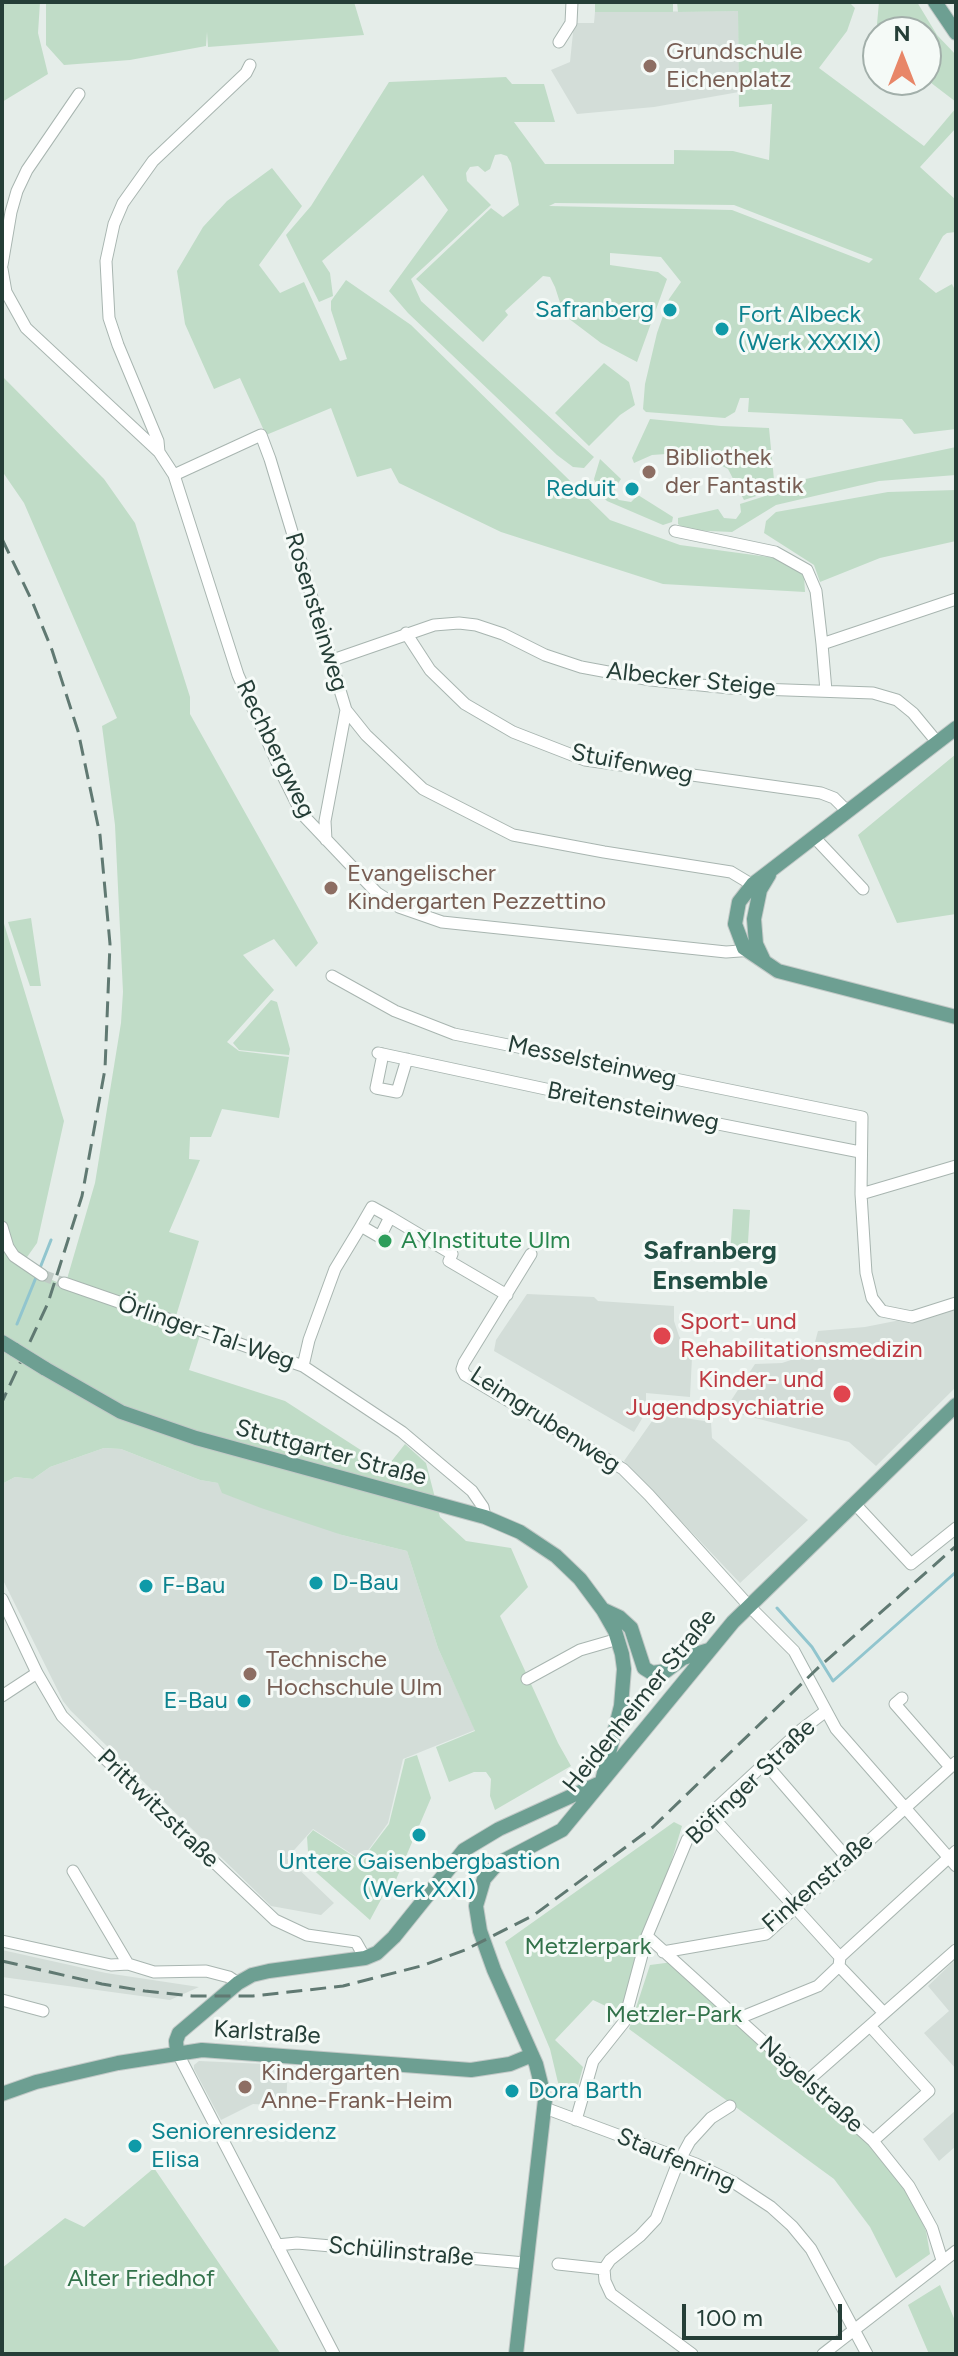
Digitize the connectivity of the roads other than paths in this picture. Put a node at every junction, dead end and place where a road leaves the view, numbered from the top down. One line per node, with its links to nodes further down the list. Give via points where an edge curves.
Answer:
1 (572, 2): 4 (street, via 571,23)
2 (935, 2): 3 (main road)
3 (956, 33)
4 (559, 42)
5 (250, 65): 8 (street, via 153,161 114,224 106,261 109,318)
6 (79, 94): 7 (street, Rechbergweg, via 17,191)
7 (2, 267): 8 (street, Rechbergweg, via 6,292 26,328)
8 (159, 452): 9 (street, Rechbergweg)
9 (174, 475): 14 (street, Rosensteinweg, via 261,435); 21 (street, Rechbergweg, via 258,725 302,814)
10 (675, 531): 13 (street, via 775,552 807,570 816,591)
11 (956, 599): 13 (street)
12 (406, 633): 14 (street, Albecker Steige); 15 (street, Albecker Steige, via 434,625 476,625 581,667 730,688); 19 (street, Stuifenweg, via 430,670 465,704 513,732 585,760 821,793)
13 (822, 644): 15 (street)
14 (330, 661): 16 (street, Rosensteinweg)
15 (826, 691): 18 (street, Albecker Steige, via 897,700)
16 (346, 710): 21 (street); 22 (street, Rosensteinweg, via 423,789 504,832 728,871)
17 (956, 728): 18 (main road)
18 (937, 742): 19 (main road)
19 (847, 811): 20 (main road)
20 (814, 837): 22 (main road); 23 (street)
21 (326, 840): 24 (street, Rechbergweg, via 385,898 435,920 726,952)
22 (756, 887): 24 (main road)
23 (863, 889)
24 (752, 950): 26 (main road, via 790,976)
25 (332, 976): 28 (street, Messelsteinweg, via 395,1011 454,1034 862,1117)
26 (956, 1017)
27 (407, 1059): 27 (street, Breitensteinweg, via 380,1054 376,1088 397,1092); 28 (street, Breitensteinweg)
28 (860, 1152): 30 (street)
29 (956, 1166): 30 (street)
30 (861, 1194): 38 (street, via 866,1273 872,1298 882,1311 912,1317)
31 (390, 1217): 32 (street, via 372,1207); 32 (street, via 380,1237); 37 (street)
32 (361, 1226): 40 (street, via 335,1269)
33 (2, 1227): 35 (street, via 14,1256)
34 (531, 1254): 37 (street, Leimgrubenweg)
35 (38, 1273)
36 (64, 1283): 40 (street, Örlinger-Tal-Weg)
37 (507, 1295): 46 (street, Leimgrubenweg, via 464,1363 465,1375 623,1469)
38 (956, 1303)
39 (8, 1346): 43 (main road, Stuttgarter Straße, bridge, via 100,1403 168,1429)
40 (303, 1366): 43 (street, Örlinger-Tal-Weg, via 402,1432 472,1491)
41 (956, 1405): 42 (main road, Heidenheimer Straße)
42 (855, 1504): 44 (street, via 911,1564); 46 (main road, Heidenheimer Straße)
43 (485, 1517): 47 (main road, Stuttgarter Straße, via 556,1556)
44 (956, 1528)
45 (2, 1599): 48 (street, Prittwitzstraße)
46 (749, 1606): 50 (main road, Heidenheimer Straße); 55 (street, via 797,1655)
47 (603, 1610): 49 (main road, Stuttgarter Straße); 50 (main road, via 631,1628 644,1668 652,1673)
48 (7, 1622): 51 (street, Prittwitzstraße)
49 (618, 1639): 52 (street, via 580,1650); 58 (main road, Stuttgarter Straße, via 623,1688)
50 (709, 1650): 58 (main road, Heidenheimer Straße)
51 (37, 1673): 53 (street); 69 (street, Prittwitzstraße, via 62,1716 254,1903 295,1931 356,1942)
52 (527, 1679)
53 (2, 1696)
54 (902, 1698): 57 (street, Finkenstraße, via 895,1704)
55 (826, 1711): 56 (street, Böfinger Straße); 59 (street, via 844,1740)
56 (765, 1763): 60 (street, Böfinger Straße); 62 (street)
57 (953, 1765): 59 (street, Finkenstraße)
58 (602, 1783): 69 (main road, via 464,1850 385,1948); 79 (main road, Heidenheimer Straße, via 562,1830 491,1870 477,1897 489,1956)
59 (905, 1808): 61 (street); 62 (street, Finkenstraße)
60 (710, 1814): 64 (street); 65 (street, Böfinger Straße, via 687,1840)
61 (953, 1858): 70 (street)
62 (848, 1859): 64 (street, Finkenstraße)
63 (73, 1871): 71 (street)
64 (794, 1909): 68 (street, Finkenstraße, via 766,1934); 70 (street)
65 (647, 1936): 68 (street, Nagelstraße); 84 (street, Böfinger Straße, via 624,2022 593,2061)
66 (2, 1941): 71 (street, via 111,1965)
67 (956, 1950): 75 (street)
68 (663, 1952): 76 (street, Nagelstraße)
69 (365, 1958): 72 (main road, via 269,1971)
70 (839, 1962): 75 (street); 76 (street, via 818,1986)
71 (128, 1964): 72 (street, via 154,1972 206,1971)
72 (238, 1983): 78 (main road, via 179,2033)
73 (2, 2000): 74 (street)
74 (43, 2011)
75 (884, 2013): 77 (street)
76 (737, 2019): 80 (street, Nagelstraße)
77 (870, 2026): 80 (street); 85 (street, via 929,2091)
78 (177, 2052): 79 (main road, Karlstraße, via 263,2053 471,2070); 81 (main road, Karlstraße); 87 (street)
79 (532, 2055): 83 (main road, Heidenheimer Straße)
80 (806, 2082): 85 (street, Nagelstraße)
81 (2, 2094)
82 (730, 2106): 86 (street, via 711,2118)
83 (545, 2108): 84 (street, Staufenring); 90 (main road, Heidenheimer Straße)
84 (576, 2120): 86 (street, Staufenring)
85 (873, 2141): 89 (street, Nagelstraße, via 909,2186)
86 (680, 2158): 92 (street, via 656,2219); 93 (street, Staufenring, via 733,2182 792,2226 815,2256)
87 (277, 2245): 90 (street, Schülinstraße); 94 (street)
88 (956, 2251): 89 (street)
89 (942, 2260): 93 (street)
90 (525, 2263): 95 (main road, Heidenheimer Straße)
91 (558, 2264): 92 (street)
92 (604, 2269): 96 (street, via 611,2294)
93 (854, 2328): 97 (street); 98 (street, Staufenring)
94 (334, 2354)
95 (516, 2354)
96 (692, 2354)
97 (823, 2354)
98 (867, 2354)

